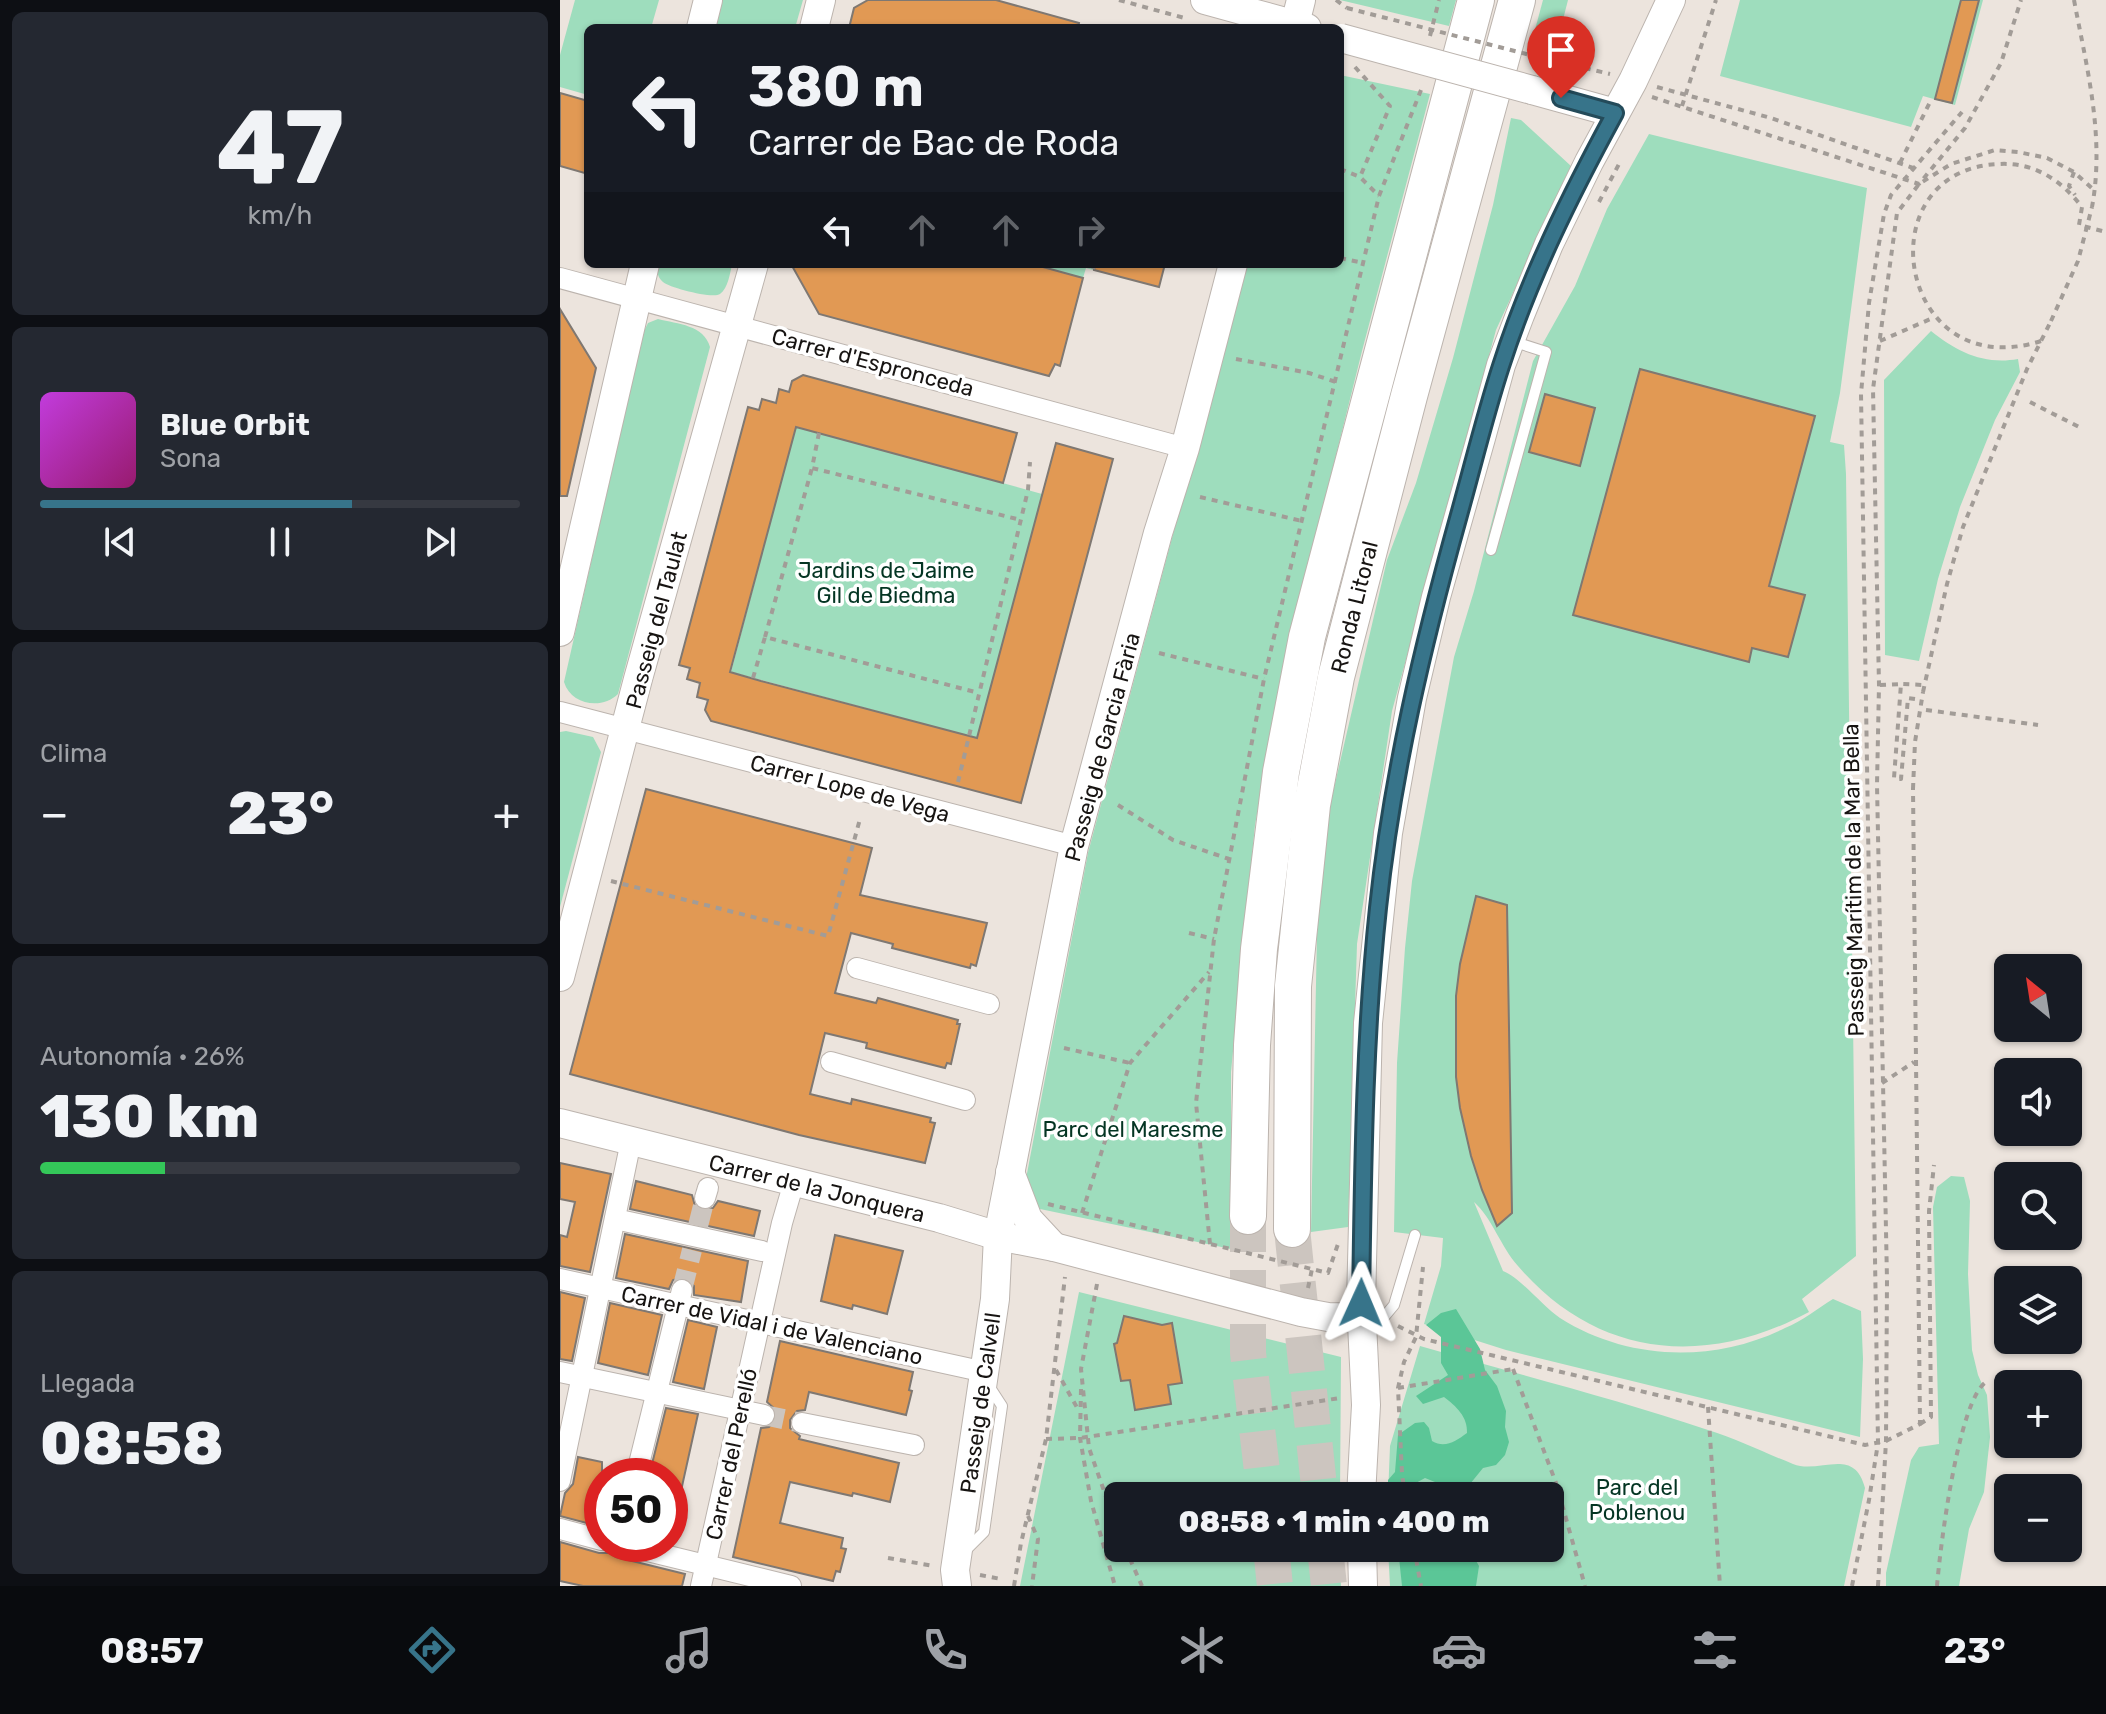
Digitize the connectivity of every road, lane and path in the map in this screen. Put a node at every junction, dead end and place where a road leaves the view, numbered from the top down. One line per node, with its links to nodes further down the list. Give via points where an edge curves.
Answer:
1 (708, 0): 14 (main road)
2 (821, 0): 15 (main road)
3 (1119, 0): 12 (path)
4 (1336, 0): 16 (path, bridge, via 1347,8)
5 (1439, 0): 16 (path)
6 (1476, 0): 104 (highway, Ronda Litoral, via 1307,637 1287,742 1259,949)
7 (1517, 0): 106 (highway, Ronda Litoral, via 1336,677 1312,805 1293,986)
8 (1671, 0): 27 (main road)
9 (1716, 0): 22 (path)
10 (2021, 0): 35 (path, Passeig Marítim de la Mar Bella, via 2001,63 1965,128)
11 (2074, 0): 36 (path, via 2097,124)
12 (1198, 10): 13 (main road)
13 (1299, 20)
14 (702, 24)
15 (815, 24)
16 (1432, 30): 17 (path); 20 (path, bridge)
17 (1430, 36)
18 (1344, 38): 27 (main road, bridge)
19 (1354, 67): 33 (path, via 1390,106)
20 (1618, 76)
21 (1646, 84): 22 (path)
22 (1686, 95): 25 (path); 29 (path)
23 (1650, 96): 25 (path)
24 (1930, 102): 29 (path)
25 (1682, 106): 34 (path)
26 (1962, 112): 30 (path, Passeig Marítim de la Mar Bella)
27 (1615, 113): 50 (main road, via 1549,244)
28 (1619, 163): 38 (path)
29 (1900, 163): 30 (path)
30 (1913, 168): 34 (path, Passeig Marítim de la Mar Bella)
31 (1344, 171): 33 (path)
32 (2074, 172): 35 (path, Passeig Marítim de la Mar Bella, via 2047,158 1995,150 1951,164); 36 (path, Passeig Marítim de la Mar Bella); 39 (path, via 2069,186)
33 (1360, 177): 37 (path)
34 (1903, 179): 35 (path); 144 (path, Passeig Marítim de la Mar Bella, via 1884,214 1861,394)
35 (1919, 184): 51 (path, Passeig Marítim de la Mar Bella, via 1897,213)
36 (2095, 191): 52 (path, bridge, via 2078,261)
37 (1379, 196)
38 (1598, 204)
39 (2082, 207): 40 (path, via 2079,225); 48 (path, via 2049,175 2014,164 1977,166 1945,183 1922,212 1912,248 1916,285)
40 (2106, 232)
41 (1344, 259): 42 (path)
42 (1364, 263)
43 (644, 268): 47 (main road)
44 (753, 268): 49 (main road, Passeig del Taulat)
45 (1232, 268): 58 (main road, Passeig de Garcia Fària)
46 (560, 278): 47 (street, Carrer d'Espronceda)
47 (637, 298): 49 (street, Carrer d'Espronceda); 65 (main road)
48 (1935, 317): 51 (path); 52 (path, via 1952,332 1984,346 2007,348)
49 (738, 324): 58 (street, Carrer d'Espronceda); 78 (main road, Passeig del Taulat)
50 (1510, 340): 64 (lane, via 1546,352); 119 (main road, via 1436,597 1388,833 1368,1023)
51 (1880, 341): 71 (path, Passeig Marítim de la Mar Bella, via 1873,389)
52 (2041, 341): 72 (path, via 1963,527)
53 (1236, 359): 54 (path)
54 (1336, 382)
55 (2030, 402): 56 (path)
56 (2079, 427)
57 (819, 433): 60 (path)
58 (1185, 448): 82 (main road, Passeig de Garcia Fària)
59 (1030, 462): 62 (path)
60 (812, 468): 62 (path); 66 (path)
61 (1200, 497): 63 (path)
62 (1021, 520): 73 (path)
63 (1302, 521)
64 (1491, 550)
65 (560, 632)
66 (765, 637): 68 (path); 73 (path)
67 (1159, 653): 69 (path)
68 (753, 678)
69 (1264, 679)
70 (1901, 684): 71 (path); 72 (path); 74 (path, via 1894,778 1901,779 1908,698)
71 (1879, 685): 95 (path, Passeig Marítim de la Mar Bella)
72 (1923, 688): 92 (path, bridge, via 1913,789)
73 (979, 693): 79 (path)
74 (1915, 699)
75 (1926, 710): 77 (path)
76 (560, 712): 78 (street, Carrer Lope de Vega)
77 (2038, 725)
78 (626, 730): 82 (street, Carrer Lope de Vega); 89 (main road, Passeig del Taulat)
79 (958, 782)
80 (1118, 805): 83 (path, via 1173,840)
81 (860, 819): 84 (path, via 828,936)
82 (1074, 846): 100 (main road, Passeig de Garcia Fària)
83 (1229, 859)
84 (605, 879)
85 (1189, 933): 86 (path)
86 (1214, 939)
87 (857, 968): 90 (street)
88 (1210, 971): 94 (path)
89 (560, 977)
90 (989, 1004)
91 (1064, 1048): 94 (path)
92 (1914, 1061): 95 (path); 139 (path)
93 (831, 1062): 96 (street)
94 (1130, 1063): 103 (path)
95 (1882, 1083): 143 (path, Passeig Marítim de la Mar Bella)
96 (965, 1100)
97 (560, 1123): 98 (main road, Carrer de la Jonquera)
98 (631, 1141): 101 (main road, Carrer de la Jonquera); 105 (street)
99 (1934, 1165): 139 (path, via 1929,1211 1931,1417)
100 (1010, 1171): 108 (main road, Passeig de Garcia Fària); 111 (main road, via 1028,1219)
101 (794, 1182): 108 (main road, Carrer de la Jonquera); 120 (street, Carrer del Perelló)
102 (1042, 1203): 103 (path)
103 (1082, 1213): 113 (path)
104 (1248, 1216)
105 (615, 1219): 110 (street); 116 (street)
106 (1292, 1229)
107 (1415, 1235): 119 (lane, via 1394,1305 1384,1317)
108 (998, 1236): 111 (main road, Carrer de la Jonquera); 127 (main road, Passeig de Calvell)
109 (1348, 1243): 113 (path, via 1337,1245 1328,1273)
110 (762, 1251)
111 (1064, 1259): 119 (main road, Carrer de la Jonquera, via 1301,1312); 123 (path)
112 (1416, 1262): 121 (path, via 1423,1267)
113 (1312, 1269): 117 (path)
114 (560, 1279): 116 (street, Carrer de Vidal i de Valenciano)
115 (1098, 1282): 124 (path)
116 (602, 1287): 118 (street, Carrer de Vidal i de Valenciano); 128 (street)
117 (1308, 1288)
118 (680, 1297): 120 (street, Carrer de Vidal i de Valenciano); 132 (street)
119 (1362, 1318): 148 (main road, via 1366,1405)
120 (760, 1323): 127 (street, Carrer de Vidal i de Valenciano); 135 (street, Carrer del Perelló)
121 (1416, 1337): 122 (path); 130 (path)
122 (1516, 1362): 125 (path); 134 (path)
123 (1054, 1368): 136 (path); 142 (path)
124 (1081, 1369): 136 (path); 140 (path)
125 (1513, 1369): 130 (path); 170 (path, via 1556,1483)
126 (560, 1372): 128 (street)
127 (984, 1375): 160 (main road, Passeig de Calvell)
128 (582, 1377): 132 (street); 147 (street)
129 (1986, 1382): 174 (path, via 1968,1410 1959,1446)
130 (1398, 1388): 131 (path); 149 (path)
131 (1384, 1390)
132 (657, 1392): 135 (street); 146 (street)
133 (1347, 1397): 140 (path)
134 (1708, 1407): 144 (path, via 1865,1445); 171 (path)
135 (741, 1410): 137 (street); 159 (street, Carrer del Perelló)
136 (1080, 1413): 141 (path)
137 (764, 1415)
138 (802, 1423): 145 (street)
139 (1920, 1424): 143 (path)
140 (1088, 1436): 141 (path); 150 (path)
141 (1080, 1438): 142 (path); 166 (path)
142 (1046, 1439): 151 (path)
143 (1886, 1441): 144 (path); 173 (path, Passeig Marítim de la Mar Bella)
144 (1878, 1443): 172 (path, Passeig Marítim de la Mar Bella)
145 (914, 1445)
146 (640, 1458)
147 (560, 1481)
148 (1362, 1482)
149 (1403, 1482)
150 (1104, 1491)
151 (1028, 1516): 164 (path); 165 (path, via 1038,1539)
152 (560, 1529): 153 (street)
153 (584, 1535)
154 (888, 1558): 160 (path)
155 (688, 1560): 159 (street)
156 (1131, 1562): 167 (path)
157 (1362, 1562): 168 (main road)
158 (1417, 1562): 169 (path)
159 (706, 1564): 162 (street, Carrer del Perelló); 163 (street)
160 (953, 1573): 161 (path)
161 (1001, 1579)
162 (701, 1586)
163 (791, 1586)
164 (1014, 1586)
165 (1032, 1586)
166 (1115, 1586)
167 (1142, 1586)
168 (1363, 1586)
169 (1421, 1586)
170 (1585, 1586)
171 (1720, 1586)
172 (1852, 1586)
173 (1878, 1586)
174 (1937, 1586)

